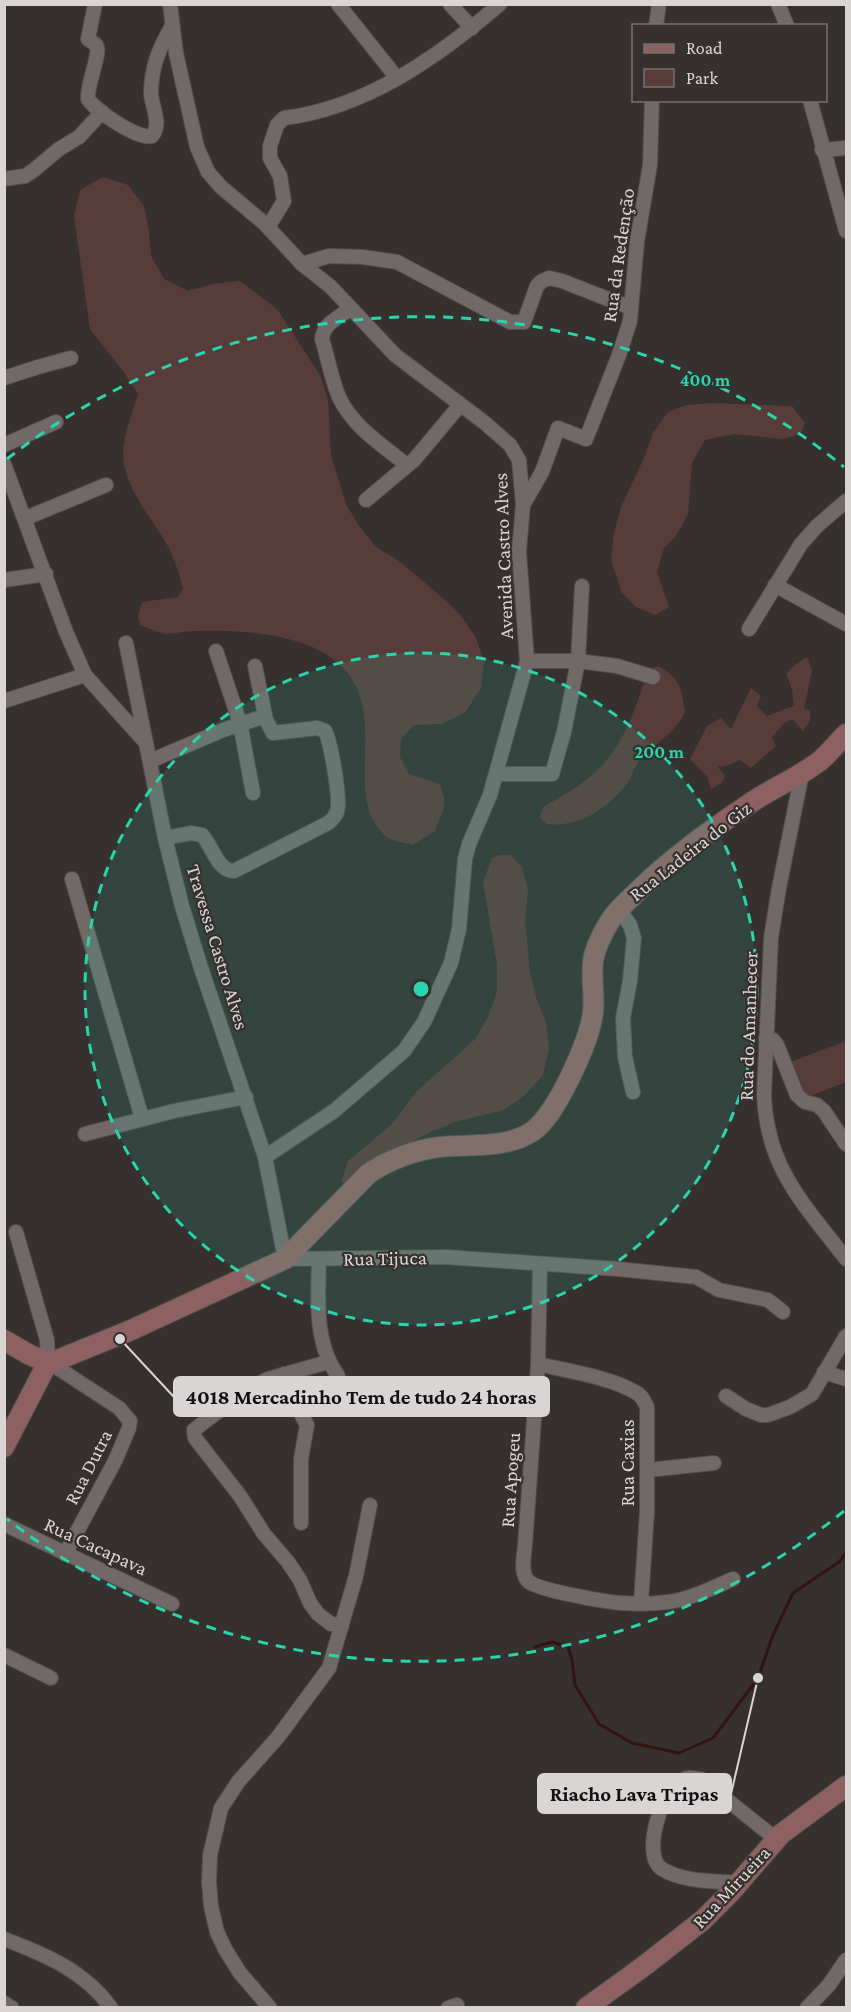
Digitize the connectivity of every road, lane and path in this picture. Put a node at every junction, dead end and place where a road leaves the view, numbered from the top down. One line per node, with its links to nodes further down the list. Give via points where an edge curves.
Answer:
1 (95, 4): 15 (street, via 88,39 98,51 87,94)
2 (170, 4): 10 (street, Avenida Castro Alves)
3 (338, 4): 12 (street)
4 (450, 4): 11 (street)
5 (500, 4): 11 (street)
6 (659, 4): 8 (street)
7 (778, 4): 9 (street)
8 (656, 24)
9 (786, 24)
10 (172, 26): 15 (street, via 153,66 155,133 144,137); 19 (street, Avenida Castro Alves, via 201,159 221,187)
11 (472, 28): 12 (street)
12 (397, 78): 19 (street, via 324,111 279,121 270,158 280,176 284,201)
13 (652, 102): 22 (street, Rua da Redenção, via 650,165)
14 (810, 102): 17 (street)
15 (102, 112): 18 (street, via 79,137 25,176)
16 (846, 148): 17 (street)
17 (822, 150): 20 (street)
18 (4, 179)
19 (268, 227): 21 (street, Avenida Castro Alves)
20 (846, 231)
21 (302, 264): 22 (street, via 329,256 397,262 510,322 524,322 537,286 549,279); 23 (street, Avenida Castro Alves, via 331,287)
22 (631, 308): 34 (street, Rua da Redenção, via 619,355 586,439 558,428 542,472)
23 (350, 309): 26 (street, Avenida Castro Alves, via 395,355); 30 (street, via 332,321 322,339 339,397 361,426)
24 (71, 358): 25 (street)
25 (4, 378)
26 (460, 405): 30 (street); 34 (street, Avenida Castro Alves, via 510,445 519,460)
27 (56, 422): 28 (street)
28 (4, 445)
29 (4, 464): 35 (street)
30 (407, 465): 32 (street)
31 (106, 485): 35 (street)
32 (366, 501)
33 (846, 501): 38 (street, via 801,544)
34 (523, 505): 44 (street, Avenida Castro Alves, via 519,551)
35 (26, 518): 36 (street)
36 (46, 574): 37 (street); 47 (street)
37 (4, 580)
38 (775, 585): 40 (street); 41 (street)
39 (582, 586): 45 (street)
40 (846, 624)
41 (749, 628)
42 (126, 643): 53 (street, Travessa Castro Alves)
43 (216, 651): 51 (street)
44 (527, 661): 45 (street); 56 (street, Avenida Castro Alves)
45 (578, 661): 48 (street); 56 (street, via 552,774)
46 (255, 666): 50 (street)
47 (85, 675): 49 (street); 53 (street)
48 (653, 676)
49 (4, 701)
50 (265, 716): 51 (street); 58 (street, via 269,729 276,734 317,728 325,731 338,804 334,818 234,871 220,864 202,835)
51 (240, 723): 54 (street); 57 (street)
52 (846, 734): 55 (street, Rua Ladeira do Giz)
53 (147, 744): 54 (street, Travessa Castro Alves)
54 (150, 761): 58 (street, Travessa Castro Alves)
55 (802, 773): 60 (street, Rua Ladeira do Giz, via 718,826 652,877); 61 (street, Rua do Amanhecer, via 772,929)
56 (496, 774): 67 (street, Avenida Castro Alves, via 467,851 459,929 451,963 424,1022 404,1051 367,1083 334,1111)
57 (253, 793)
58 (165, 838): 63 (street, Travessa Castro Alves, via 201,968)
59 (72, 879): 64 (street)
60 (619, 909): 62 (street, via 634,938 623,1018 625,1057); 69 (street, Rua Ladeira do Giz, via 592,962 591,1027 563,1091 545,1120 516,1139 438,1147 377,1168)
61 (766, 1038): 66 (street, via 777,1045 797,1095 818,1105); 70 (street, Rua do Amanhecer, via 765,1121 771,1144 798,1198)
62 (633, 1092)
63 (246, 1097): 64 (street); 67 (street, Travessa Castro Alves)
64 (142, 1118): 65 (street)
65 (85, 1134)
66 (846, 1144)
67 (265, 1157): 69 (street, Travessa Castro Alves)
68 (16, 1232): 76 (street, via 47,1340)
69 (285, 1258): 71 (street, Rua Tijuca); 76 (street, Rua Tijuca, via 129,1331)
70 (846, 1258)
71 (319, 1260): 72 (street, Rua Tijuca, via 446,1257); 77 (street, via 319,1323)
72 (540, 1264): 73 (street, Rua Tijuca, via 696,1277 719,1290 768,1300); 78 (street, Rua Apogeu)
73 (783, 1312)
74 (846, 1335): 79 (street)
75 (4, 1340): 76 (street)
76 (49, 1362): 84 (street); 90 (street, Rua Dutra, via 119,1408 130,1421 115,1461)
77 (328, 1362): 80 (street); 81 (street)
78 (538, 1364): 86 (street, Rua Caxias, via 590,1376 642,1397 647,1407); 92 (street, Rua Apogeu, via 524,1572 529,1583 536,1586 620,1603)
79 (825, 1372): 82 (street); 83 (street, via 806,1399 768,1415 746,1409)
80 (284, 1374): 88 (street, via 307,1425 301,1459); 94 (street, via 232,1399 194,1430 195,1438 288,1562 310,1604 331,1624)
81 (338, 1376)
82 (846, 1379)
83 (726, 1396)
84 (4, 1447)
85 (714, 1463): 86 (street)
86 (648, 1470): 92 (street, Rua Caxias)
87 (370, 1505): 94 (street)
88 (301, 1522)
89 (4, 1524): 90 (street, Rua Cacapava)
90 (65, 1554): 93 (street, Rua Cacapava)
91 (733, 1580): 92 (street, via 684,1599)
92 (641, 1603)
93 (172, 1604)
94 (342, 1626): 105 (street, via 329,1668 221,1808 210,1855 211,1906 217,1932 240,1973)
95 (4, 1656): 96 (street)
96 (51, 1678)
97 (846, 1786): 98 (street, Rua Mirueira)
98 (777, 1839): 99 (street, Rua Mirueira); 99 (street, via 701,1779 688,1777 677,1783 663,1802 657,1820 654,1858 660,1868 683,1877)
99 (738, 1883): 106 (street, Rua Mirueira, via 695,1926)
100 (4, 1939): 104 (street, via 46,1955 77,1974)
101 (846, 1960): 107 (street)
102 (4, 2003): 103 (street)
103 (12, 2007)
104 (111, 2007)
105 (270, 2007)
106 (585, 2007)
107 (807, 2007)

